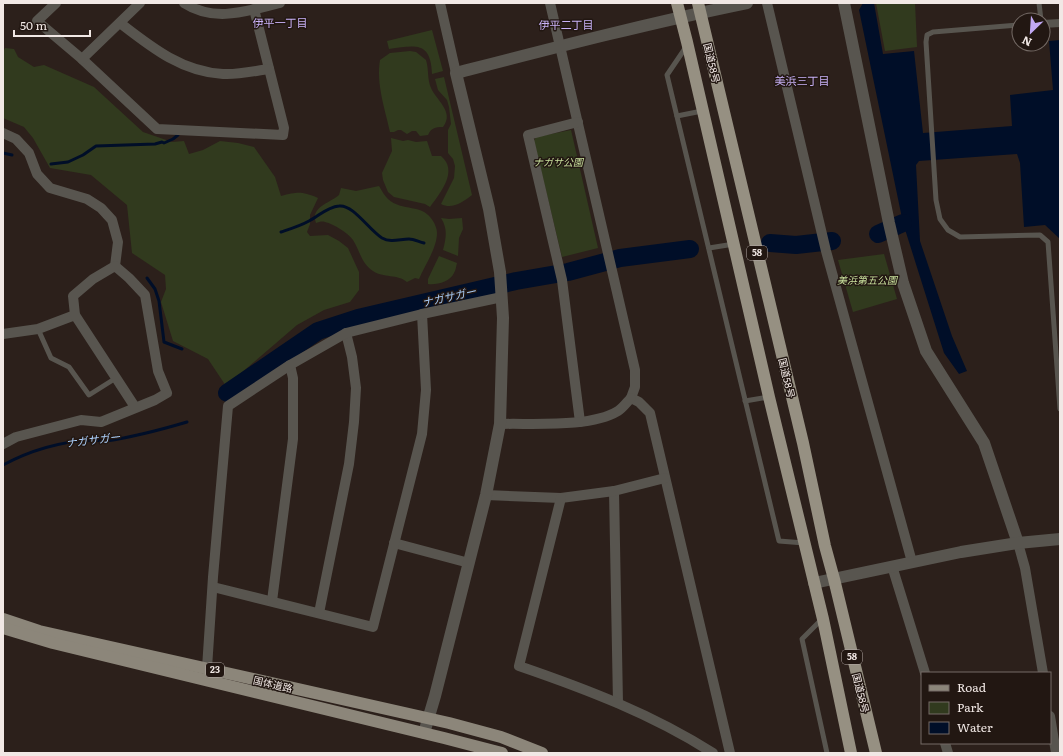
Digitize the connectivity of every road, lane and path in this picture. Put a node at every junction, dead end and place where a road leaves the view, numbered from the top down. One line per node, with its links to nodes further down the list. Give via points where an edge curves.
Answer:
1 (56, 3): 18 (street, via 37,21)
2 (140, 3): 14 (street)
3 (184, 3): 12 (street, via 210,14 229,14)
4 (280, 3): 12 (street)
5 (440, 3): 20 (street)
6 (550, 3): 16 (street)
7 (677, 3): 13 (highway, 国道58号 / 58)
8 (747, 3): 11 (street)
9 (767, 3): 52 (street, via 822,236)
10 (844, 3): 51 (street, via 903,283 926,350 984,444)
11 (699, 8): 13 (street); 55 (highway, 国道58号 / 58)
12 (254, 9): 19 (street)
13 (680, 17): 16 (street); 17 (highway, 国道58号 / 58)
14 (120, 23): 18 (street); 19 (street, via 165,56 196,70 225,74)
15 (1011, 26): 40 (lane, via 933,32 928,35 926,42 936,200 940,219 948,230 960,238 1040,235 1048,242)
16 (560, 45): 20 (street); 23 (street)
17 (688, 45): 21 (highway, 国道58号 / 58); 22 (lane, via 667,75)
18 (82, 59): 19 (street, via 157,129 284,135)
19 (269, 69)
20 (456, 73): 28 (street, via 489,209 500,273)
21 (703, 110): 22 (lane); 25 (highway, 国道58号 / 58)
22 (677, 116): 26 (lane)
23 (578, 122): 37 (street, via 636,370 635,387); 41 (street, via 528,135 562,280)
24 (3, 133): 27 (street, via 16,139 29,153 37,174 50,188 87,199 101,208 112,220 118,242)
25 (735, 244): 26 (lane); 36 (highway, 国道58号 / 58)
26 (709, 248): 38 (lane)
27 (115, 266): 30 (street, via 93,279 73,296); 39 (street, via 145,295 158,371 168,393)
28 (501, 297): 29 (street); 42 (street, via 503,318)
29 (422, 314): 32 (street); 49 (street, via 426,390 422,434)
30 (75, 315): 31 (street); 35 (street)
31 (38, 328): 33 (street); 35 (lane, via 51,358 68,367 89,395)
32 (346, 333): 34 (street); 59 (street, via 356,388 354,422 349,464)
33 (3, 334)
34 (290, 365): 57 (street, via 228,406); 58 (street, via 293,378 292,439)
35 (116, 378): 39 (street)
36 (770, 397): 38 (lane); 50 (highway, 国道58号 / 58)
37 (631, 398): 41 (street, via 620,410 606,417); 44 (street, via 650,413)
38 (745, 401): 50 (lane, via 778,541)
39 (135, 408): 43 (street, via 101,422 81,420 16,437)
40 (1060, 409)
41 (580, 422): 42 (street)
42 (500, 424): 46 (street)
43 (3, 444)
44 (665, 478): 45 (street); 73 (street)
45 (614, 491): 47 (street); 66 (street)
46 (486, 494): 47 (street); 53 (street)
47 (562, 498): 66 (street, via 519,666)
48 (1060, 539): 51 (street)
49 (394, 543): 53 (street); 59 (street, via 373,627)
50 (804, 543): 56 (highway, 国道58号 / 58)
51 (1018, 543): 52 (street); 65 (street, via 1025,568)
52 (912, 562): 54 (street)
53 (469, 563): 67 (street)
54 (892, 566): 55 (street); 64 (street)
55 (834, 579): 56 (street); 76 (highway, 国道58号 / 58)
56 (814, 583): 61 (highway, 国道58号 / 58)
57 (213, 587): 58 (street); 63 (street)
58 (272, 601): 59 (street)
59 (319, 613)
60 (3, 619): 63 (main road, 国体道路 / 23, via 39,631)
61 (823, 619): 74 (lane, via 802,639); 75 (highway, 国道58号 / 58)
62 (3, 628): 69 (main road, 国体道路 / 23, via 53,644)
63 (207, 668): 67 (main road, 国体道路 / 23)
64 (925, 672)
65 (1043, 672)
66 (618, 703): 72 (street, via 690,738)
67 (428, 718): 69 (street); 71 (main road, 国体道路 / 23, via 501,737)
68 (1051, 722): 77 (street)
69 (424, 733): 70 (main road, 国体道路 / 23)
70 (502, 753)
71 (542, 753)
72 (713, 753)
73 (730, 753)
74 (827, 753)
75 (851, 753)
76 (876, 753)
77 (1056, 753)

